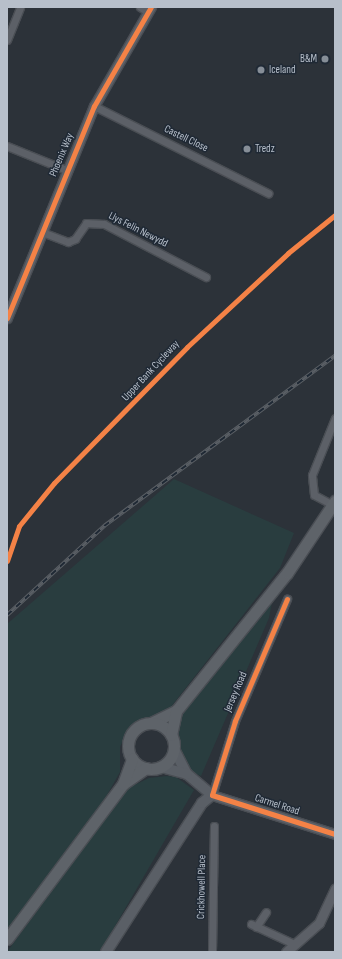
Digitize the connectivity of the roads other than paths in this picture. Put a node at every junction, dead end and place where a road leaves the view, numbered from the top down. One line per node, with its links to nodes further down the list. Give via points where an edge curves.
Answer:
1 (20, 7): 3 (street)
2 (146, 9): 4 (street, Phoenix Way)
3 (7, 40)
4 (94, 106): 6 (street, Phoenix Way); 7 (street, Castell Close)
5 (7, 146): 6 (street)
6 (66, 170): 8 (street, Phoenix Way)
7 (268, 193)
8 (42, 232): 9 (street, Llys Felin Newydd, via 68,242 75,239 86,223 104,224); 10 (street, Phoenix Way)
9 (206, 277)
10 (7, 318)
11 (335, 418): 12 (street, via 312,475 314,495)
12 (334, 503): 14 (main road, via 287,573)
13 (287, 599): 23 (street, Jersey Road, via 235,721)
14 (176, 711): 15 (main road); 16 (main road)
15 (152, 723): 16 (main road); 18 (main road, via 133,732 128,745)
16 (171, 735): 17 (main road)
17 (174, 749): 19 (main road); 21 (main road, Carmel Road)
18 (132, 759): 20 (main road); 22 (main road)
19 (161, 766): 20 (main road); 21 (main road, Carmel Road)
20 (146, 768): 22 (main road)
21 (187, 774): 23 (main road, Carmel Road)
22 (123, 784): 28 (main road)
23 (212, 795): 25 (street, Carmel Road); 31 (main road, Jersey Road, via 202,803)
24 (214, 826): 30 (street, Crickhowell Place)
25 (335, 834)
26 (335, 888): 29 (street, via 319,922)
27 (266, 912): 29 (street, via 254,926)
28 (7, 939)
29 (294, 944): 32 (street)
30 (213, 951)
31 (106, 952)
32 (286, 952)

